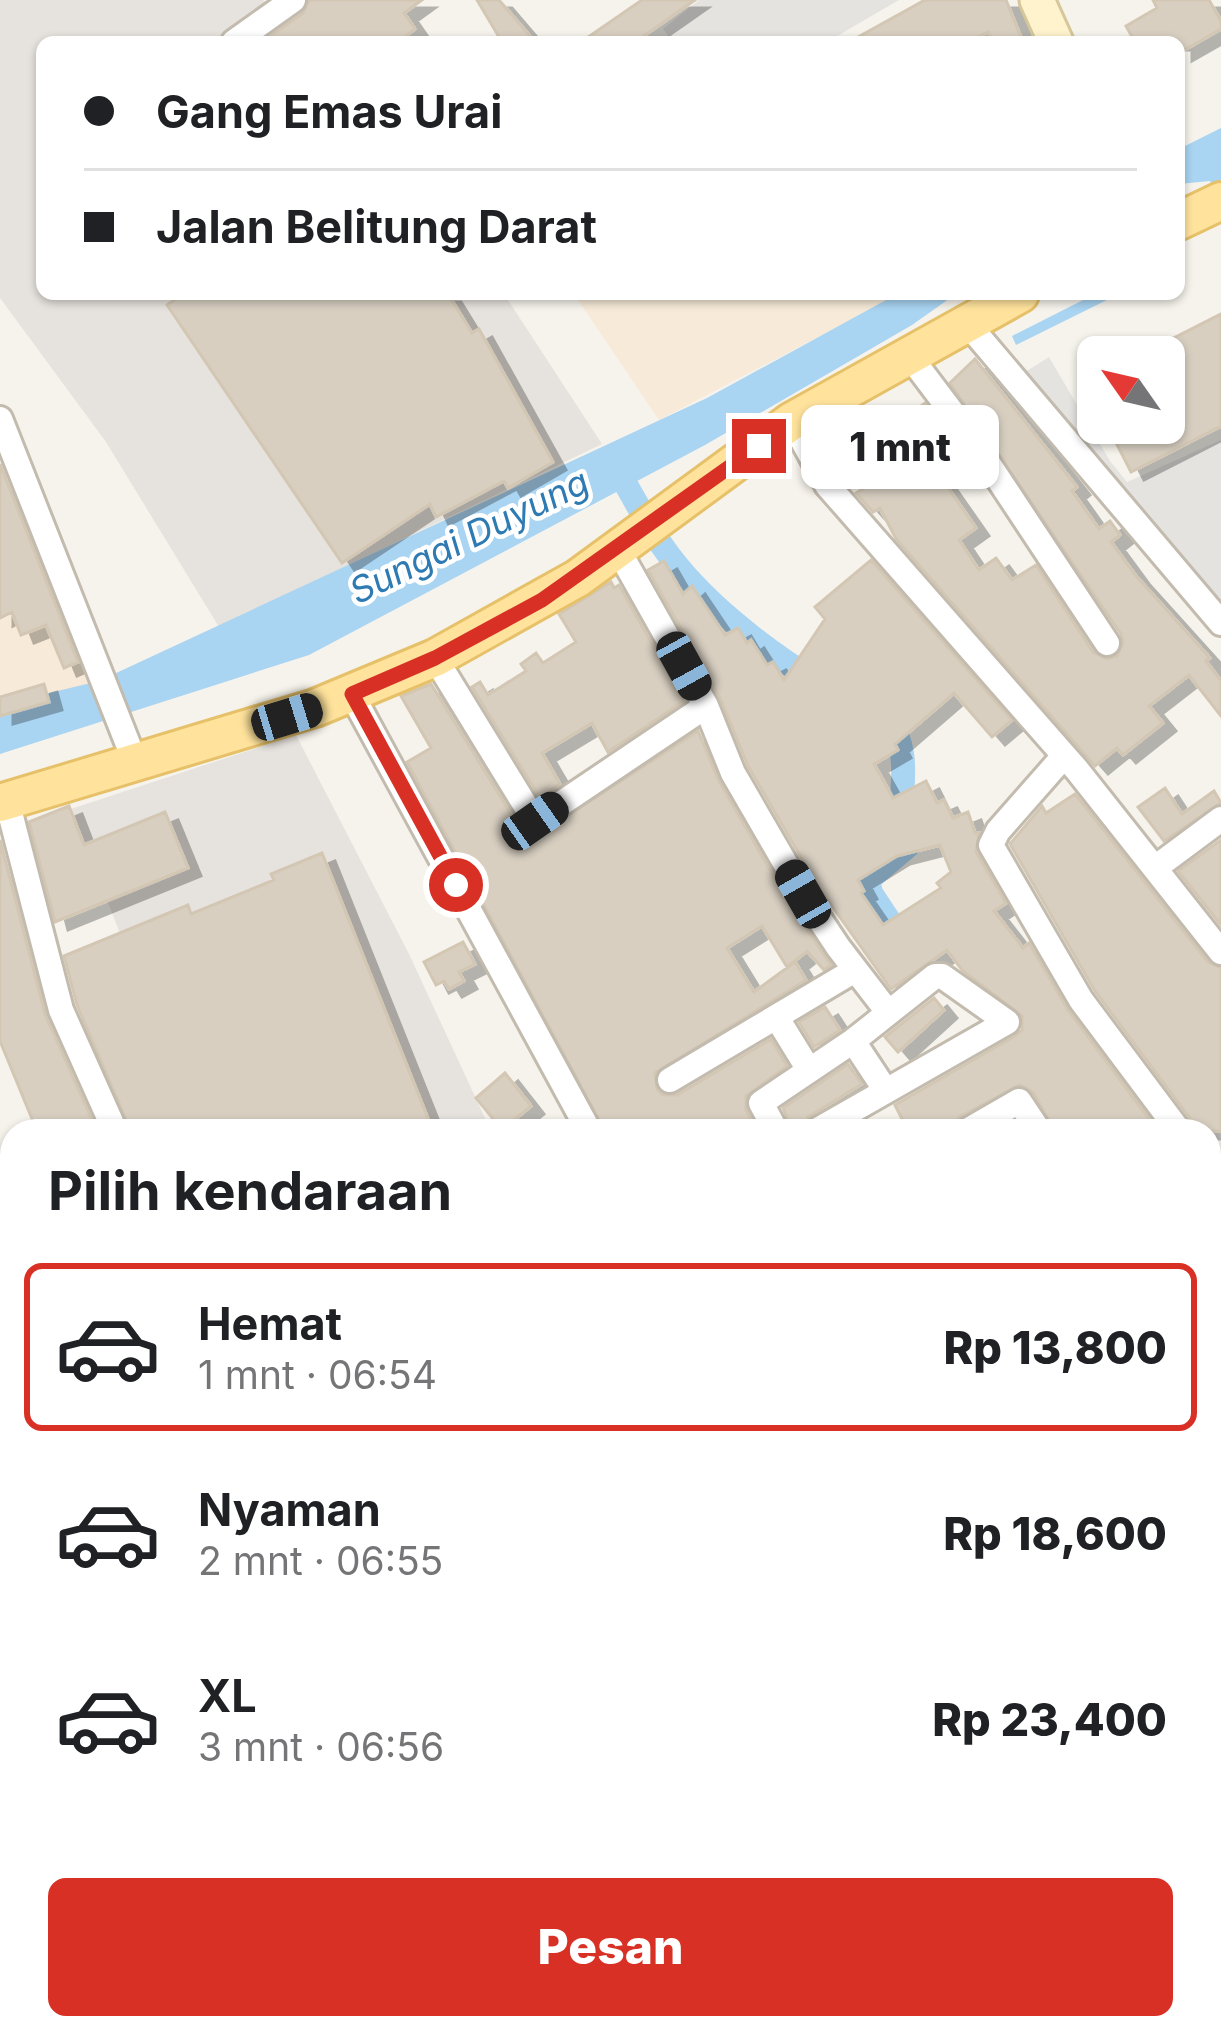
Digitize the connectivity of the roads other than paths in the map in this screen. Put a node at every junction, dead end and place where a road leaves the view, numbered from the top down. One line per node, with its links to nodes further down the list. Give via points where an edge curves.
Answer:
1 (293, 0): 3 (street)
2 (1037, 0): 4 (street)
3 (242, 36)
4 (1053, 36)
5 (1009, 300): 6 (main road)
6 (967, 322): 7 (main road); 11 (street)
7 (908, 354): 9 (main road); 12 (street)
8 (0, 419): 17 (street)
9 (792, 421): 10 (main road); 16 (street, via 827,485)
10 (637, 534): 13 (main road, via 542,600); 15 (street)
11 (1221, 623)
12 (1107, 643)
13 (435, 658): 14 (main road); 15 (street, via 535,821)
14 (352, 694): 17 (main road); 30 (street)
15 (706, 706): 22 (street, via 733,773)
16 (1064, 757): 20 (street); 35 (street, via 991,845)
17 (135, 762): 18 (main road)
18 (3, 802): 29 (street, via 61,1010)
19 (1221, 819): 20 (street)
20 (1155, 868): 21 (street)
21 (1221, 952)
22 (855, 970): 23 (street); 24 (street)
23 (888, 1012): 25 (street); 28 (street, via 938,975 1007,1022)
24 (777, 1018): 26 (street); 27 (street)
25 (853, 1041): 26 (street); 28 (street)
26 (809, 1070): 31 (street, via 760,1104)
27 (670, 1080)
28 (886, 1091): 32 (street)
29 (110, 1119)
30 (582, 1119)
31 (769, 1119)
32 (837, 1119)
33 (988, 1119): 34 (street, via 1019,1101)
34 (1031, 1119)
35 (1161, 1119)

